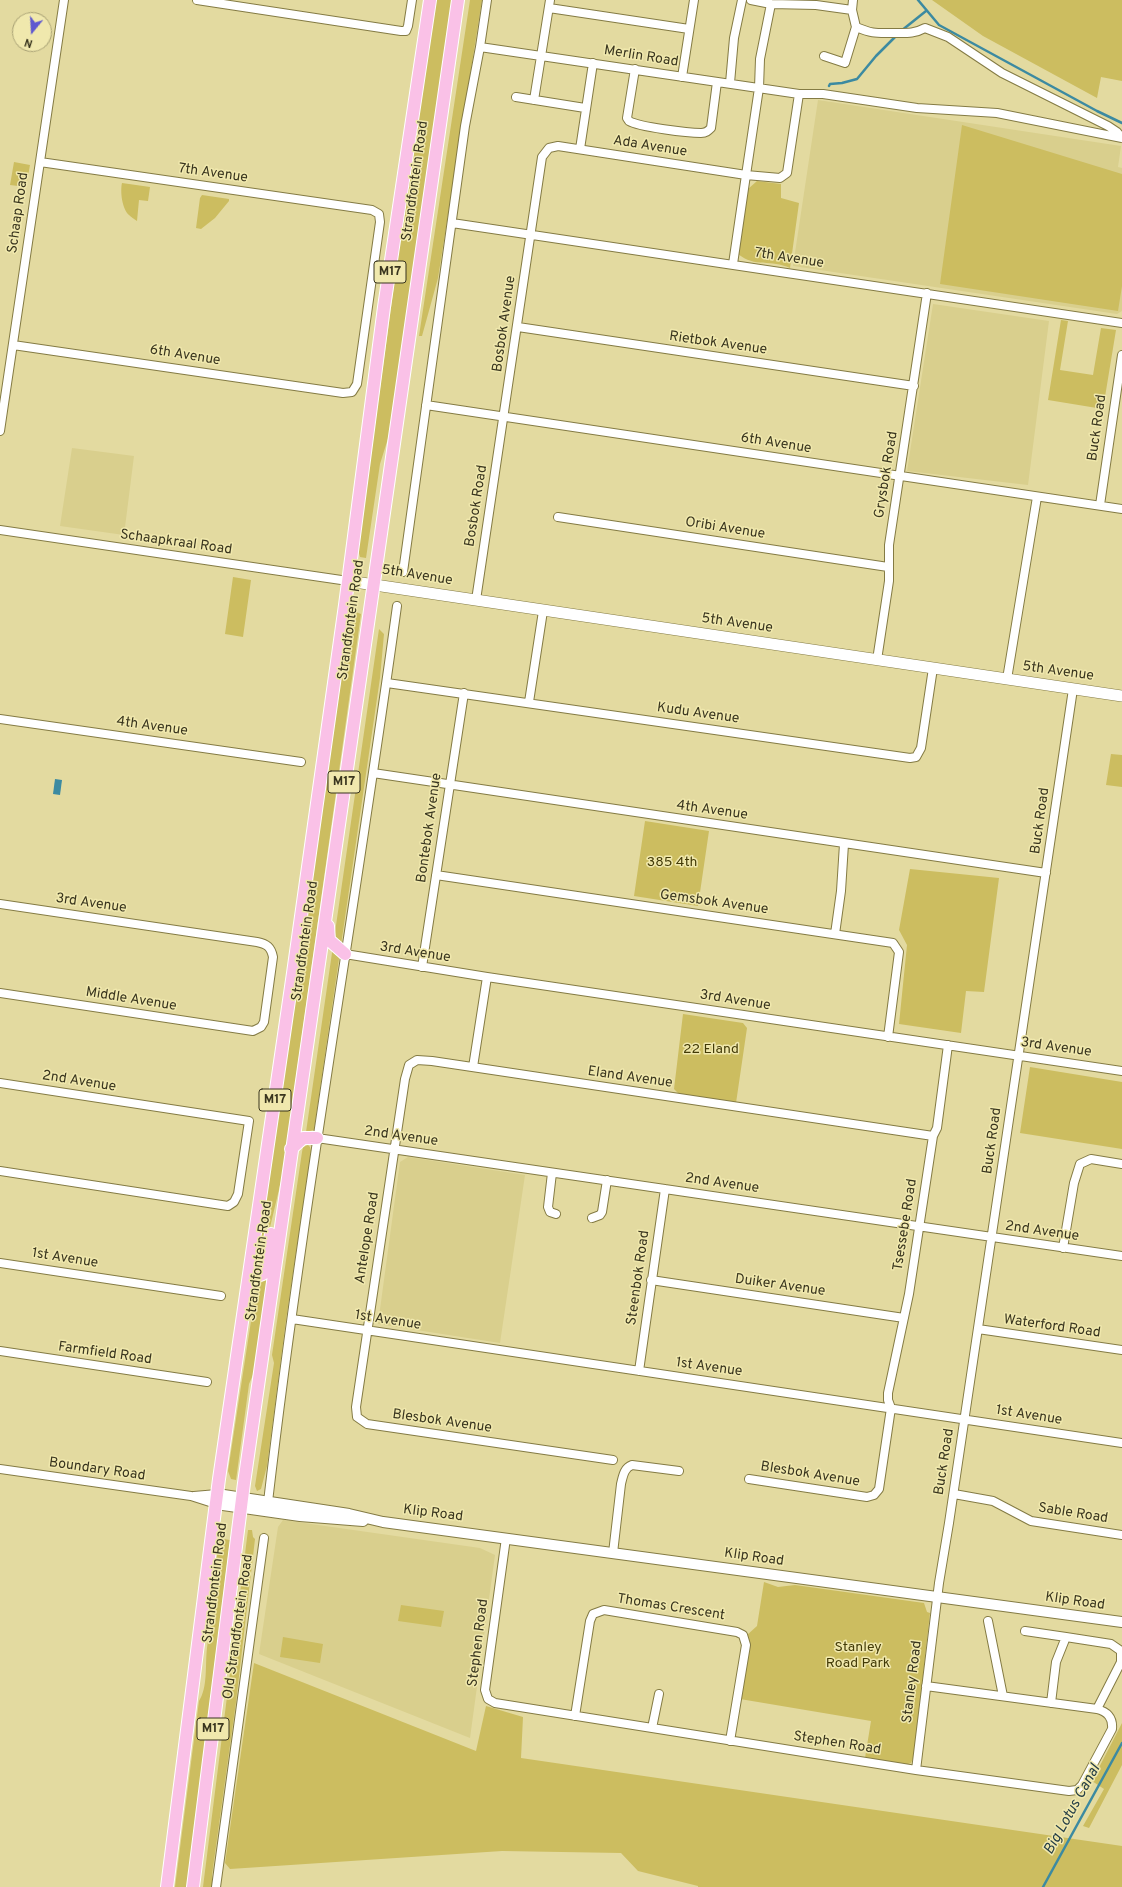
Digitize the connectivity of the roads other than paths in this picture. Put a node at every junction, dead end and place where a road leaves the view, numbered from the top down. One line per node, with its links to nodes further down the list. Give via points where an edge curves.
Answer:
1 (64, 0): 31 (street, Schaap Road)
2 (197, 0): 3 (street, via 401,31 406,30 408,26)
3 (412, 0)
4 (430, 0): 54 (main road, Strandfontein Road / M17, via 384,308)
5 (458, 0): 55 (main road, Strandfontein Road / M17)
6 (487, 0): 16 (street)
7 (694, 0): 15 (street)
8 (742, 0): 23 (street, via 734,38)
9 (751, 0): 12 (street)
10 (852, 0): 13 (street)
11 (550, 4): 15 (street); 17 (street)
12 (771, 4): 13 (street, via 816,5); 24 (street, via 760,59)
13 (852, 10): 14 (street)
14 (856, 27): 18 (street, via 845,62); 29 (street, via 883,34 913,34 925,28 948,37 1002,73 1108,126)
15 (689, 29): 21 (street)
16 (480, 46): 17 (street, Merlin Road); 33 (street, via 465,126)
17 (542, 56): 19 (street, Merlin Road); 27 (street)
18 (824, 56)
19 (593, 63): 20 (street, Merlin Road); 28 (street)
20 (635, 69): 21 (street, Merlin Road); 22 (street, via 627,118 629,121 669,129 708,132 711,128)
21 (682, 77): 22 (street, Merlin Road)
22 (717, 82): 23 (street, Merlin Road)
23 (730, 83): 24 (street, Merlin Road)
24 (759, 88): 25 (street, Merlin Road); 32 (street)
25 (799, 94): 29 (street, Merlin Road, via 823,94 917,108 997,112); 32 (street, Ada Avenue, via 787,173 780,178)
26 (516, 97): 27 (street)
27 (534, 100): 28 (street)
28 (585, 108): 30 (street)
29 (1122, 138)
30 (580, 150): 32 (street, Ada Avenue); 34 (street, Ada Avenue, via 558,146 549,148 542,157)
31 (40, 162): 39 (street, Schaap Road); 42 (street, 7th Avenue, via 372,210 379,214 357,384)
32 (746, 175): 35 (street)
33 (452, 223): 34 (street, 7th Avenue); 43 (street)
34 (531, 235): 35 (street, 7th Avenue); 38 (street, Bosbok Avenue)
35 (733, 264): 36 (street, 7th Avenue)
36 (927, 293): 37 (street, 7th Avenue); 41 (street, Grysbok Road)
37 (1122, 323)
38 (518, 327): 41 (street, Rietbok Avenue); 44 (street, Bosbok Avenue)
39 (13, 345): 42 (street, 6th Avenue, via 343,393); 45 (street, Schaap Road)
40 (1122, 355): 48 (street, Buck Road)
41 (914, 386): 46 (street, Grysbok Road)
42 (352, 392)
43 (426, 405): 44 (street, 6th Avenue); 53 (street)
44 (504, 416): 46 (street, 6th Avenue); 56 (street, Bosbok Road)
45 (0, 431)
46 (900, 476): 47 (street, 6th Avenue); 52 (street, Grysbok Road)
47 (1036, 497): 48 (street, 6th Avenue); 61 (street)
48 (1100, 506): 49 (street, 6th Avenue)
49 (1122, 509)
50 (558, 517): 52 (street, Oribi Avenue)
51 (0, 530): 54 (street, Schaapkraal Road)
52 (888, 567): 59 (street, Grysbok Road, via 889,581)
53 (403, 572)
54 (348, 581): 55 (main road, 5th Avenue); 105 (main road, Strandfontein Road / M17)
55 (372, 584): 56 (main road, 5th Avenue); 75 (main road, Strandfontein Road / M17)
56 (476, 600): 58 (main road, 5th Avenue)
57 (397, 606): 62 (street)
58 (543, 611): 59 (main road, 5th Avenue); 66 (street)
59 (877, 660): 60 (main road, 5th Avenue)
60 (933, 668): 61 (main road, 5th Avenue); 66 (street, Kudu Avenue, via 921,748 916,757 910,758)
61 (1007, 679): 63 (main road, 5th Avenue)
62 (387, 683): 64 (street, Kudu Avenue); 69 (street)
63 (1073, 689): 65 (main road, 5th Avenue); 72 (street, Buck Road)
64 (464, 693): 66 (street, Kudu Avenue); 70 (street, Bontebok Avenue)
65 (1122, 696)
66 (529, 702)
67 (0, 719): 68 (street, 4th Avenue)
68 (301, 762)
69 (373, 773): 70 (street, 4th Avenue); 77 (street)
70 (449, 785): 71 (street, 4th Avenue); 73 (street, Bontebok Avenue)
71 (844, 844): 72 (street, 4th Avenue); 76 (street)
72 (1046, 873): 84 (street, Buck Road)
73 (436, 874): 76 (street, Gemsbok Avenue); 78 (street, Bontebok Avenue)
74 (0, 904): 81 (street, 3rd Avenue, via 257,942 271,948 273,964 264,1022)
75 (326, 909): 77 (main road, via 329,940); 90 (main road, Strandfontein Road / M17)
76 (835, 934): 82 (street, Gemsbok Avenue, via 882,940 893,943 897,948 899,956)
77 (345, 954): 78 (street, 3rd Avenue); 89 (street)
78 (422, 967): 79 (street, 3rd Avenue)
79 (487, 977): 82 (street, 3rd Avenue); 85 (street)
80 (0, 994): 81 (street, Middle Avenue, via 247,1031)
81 (258, 1030)
82 (888, 1037): 83 (street, 3rd Avenue)
83 (948, 1045): 84 (street, 3rd Avenue); 88 (street, Tsessebe Road, via 937,1128)
84 (1018, 1056): 86 (street, 3rd Avenue); 101 (street, Buck Road)
85 (473, 1067): 88 (street, Eland Avenue); 91 (street, Eland Avenue, via 423,1060 417,1060 409,1065)
86 (1122, 1071)
87 (0, 1083): 94 (street, 2nd Avenue, via 249,1121 238,1194 234,1202 228,1206)
88 (933, 1136): 100 (street, Tsessebe Road)
89 (317, 1138): 90 (main road, via 303,1138); 91 (street, 2nd Avenue); 109 (street)
90 (291, 1149): 92 (main road, Strandfontein Road / M17)
91 (394, 1149): 95 (street, 2nd Avenue); 111 (street, Antelope Road)
92 (289, 1163): 105 (main road, via 264,1271 260,1276); 126 (main road, Strandfontein Road / M17)
93 (1122, 1164): 102 (street, via 1091,1159 1080,1164 1074,1183)
94 (0, 1171)
95 (552, 1173): 96 (street, 2nd Avenue); 98 (street, via 548,1207 550,1212)
96 (607, 1180): 97 (street, 2nd Avenue); 99 (street, via 602,1212)
97 (665, 1189): 100 (street, 2nd Avenue); 106 (street, Steenbok Road)
98 (556, 1214)
99 (592, 1218)
100 (919, 1226): 101 (street, 2nd Avenue); 108 (street, Tsessebe Road)
101 (992, 1238): 102 (street, 2nd Avenue); 110 (street, Buck Road)
102 (1063, 1248): 103 (street, 2nd Avenue)
103 (1122, 1256)
104 (0, 1263): 107 (street, 1st Avenue)
105 (250, 1276): 124 (main road, Strandfontein Road / M17)
106 (651, 1280): 108 (street, Duiker Avenue); 114 (street, Steenbok Road)
107 (221, 1296)
108 (904, 1318): 116 (street, Tsessebe Road, via 888,1393)
109 (292, 1319): 111 (street, 1st Avenue); 125 (street)
110 (978, 1329): 112 (street, Waterford Road); 117 (street, Buck Road)
111 (367, 1331): 114 (street, 1st Avenue); 119 (street, Blesbok Avenue, via 356,1411 361,1422)
112 (1122, 1350)
113 (0, 1351): 115 (street, Farmfield Road)
114 (638, 1371): 116 (street, 1st Avenue)
115 (207, 1382)
116 (891, 1408): 117 (street, 1st Avenue); 122 (street, Blesbok Avenue, via 880,1486 871,1496 863,1497)
117 (965, 1419): 118 (street, 1st Avenue); 123 (street, Buck Road)
118 (1122, 1443)
119 (613, 1460)
120 (0, 1469): 124 (street, Boundary Road)
121 (679, 1471): 131 (street, via 628,1466 622,1476)
122 (749, 1479)
123 (954, 1494): 128 (street, Sable Road, via 993,1501 1031,1521); 132 (street, Buck Road)
124 (216, 1499): 126 (street, Klip Road); 146 (main road, Strandfontein Road / M17)
125 (268, 1502): 126 (street, Klip Road); 127 (street, Klip Road)
126 (241, 1503): 127 (street, Klip Road); 147 (main road, Strandfontein Road / M17)
127 (301, 1511): 130 (street, Klip Road, via 348,1521 383,1522)
128 (1122, 1535)
129 (264, 1538): 148 (street, Old Strandfontein Road)
130 (506, 1538): 131 (street, Klip Road); 142 (street, Stephen Road, via 488,1660 486,1694 491,1701 500,1704)
131 (613, 1553): 132 (street, Klip Road)
132 (937, 1597): 134 (street, Klip Road); 137 (street, Stanley Road)
133 (988, 1621): 139 (street)
134 (1122, 1622)
135 (1025, 1631): 136 (street)
136 (1066, 1637): 140 (street, via 1056,1662); 141 (street, via 1112,1644 1121,1651 1121,1662)
137 (926, 1686): 139 (street); 145 (street, Stanley Road)
138 (659, 1694): 143 (street)
139 (1003, 1696): 140 (street)
140 (1051, 1703): 141 (street)
141 (1097, 1709): 145 (street, Stephen Road, via 1109,1714 1112,1729 1077,1790 1039,1788)
142 (576, 1716): 143 (street, Stephen Road); 144 (street, Thomas Crescent, via 590,1618 596,1612 604,1610 737,1632 742,1636 746,1645)
143 (652, 1728): 144 (street, Stephen Road)
144 (730, 1741): 145 (street, Stephen Road)
145 (916, 1770)
146 (167, 1887)
147 (193, 1887)
148 (216, 1887)

